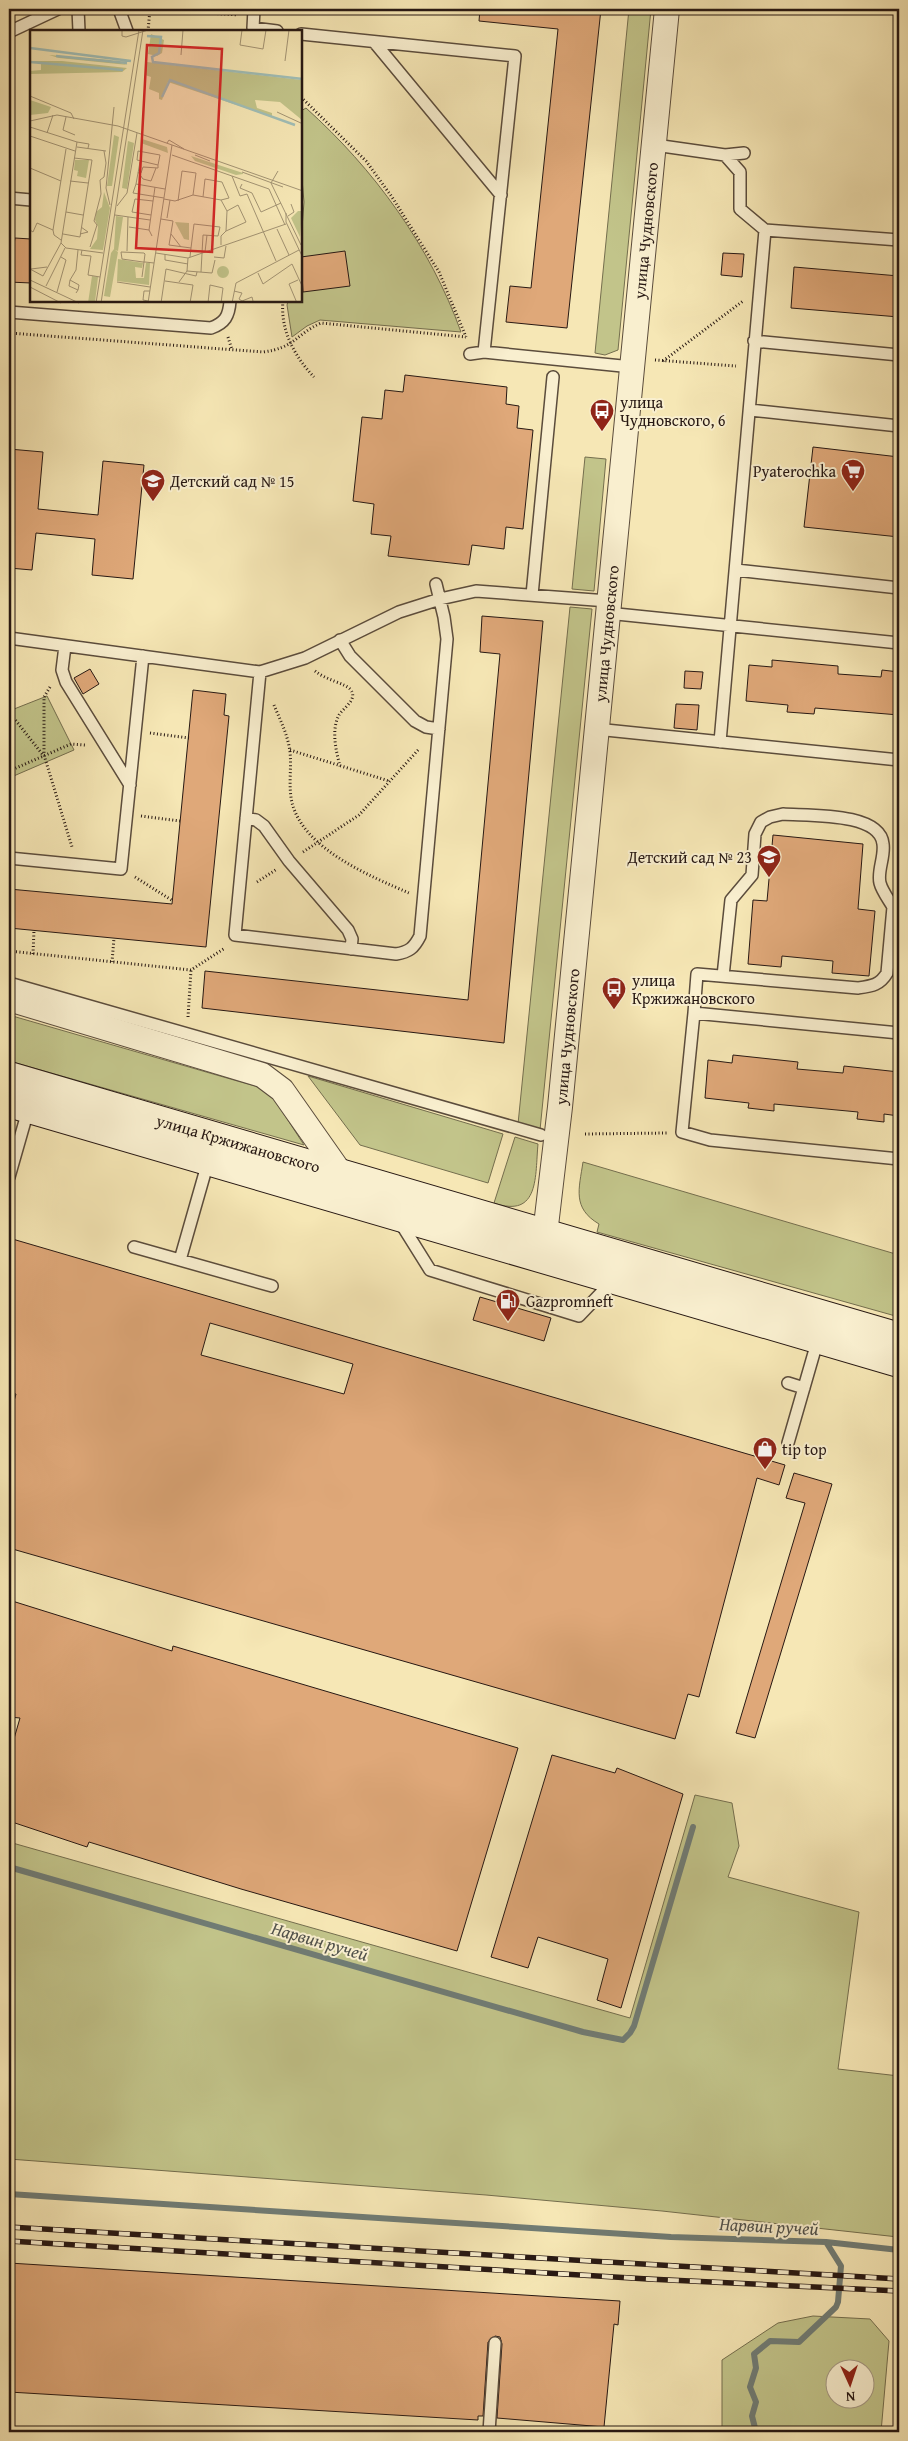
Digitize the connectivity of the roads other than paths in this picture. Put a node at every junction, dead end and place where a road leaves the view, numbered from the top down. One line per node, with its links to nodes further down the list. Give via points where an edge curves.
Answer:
1 (58, 9): 9 (lane)
2 (78, 9): 6 (lane)
3 (119, 9): 7 (lane)
4 (667, 9): 12 (street, улица Чудновского)
5 (254, 13): 8 (lane)
6 (79, 30)
7 (127, 30)
8 (253, 30)
9 (9, 32)
10 (302, 34): 11 (lane)
11 (375, 42): 15 (lane); 15 (lane, via 515,56)
12 (655, 145): 14 (lane); 26 (street, улица Чудновского)
13 (744, 153): 14 (lane)
14 (725, 155): 18 (lane, via 740,172 740,209)
15 (501, 195): 23 (lane)
16 (9, 198): 17 (lane)
17 (30, 200)
18 (765, 230): 19 (lane); 22 (lane)
19 (899, 240)
20 (230, 302): 21 (lane, via 230,312 223,324 211,328)
21 (9, 312)
22 (754, 341): 25 (lane); 28 (lane)
23 (484, 352): 24 (lane); 26 (lane)
24 (470, 354)
25 (899, 355)
26 (642, 364): 35 (street, улица Чудновского)
27 (553, 377): 33 (lane)
28 (750, 410): 29 (lane); 30 (lane)
29 (899, 426)
30 (736, 570): 32 (lane); 36 (lane)
31 (436, 584): 34 (lane)
32 (899, 588)
33 (532, 595): 34 (lane, via 476,591); 35 (lane)
34 (440, 599): 38 (lane, via 399,612); 43 (lane, via 447,639)
35 (608, 607): 36 (lane); 44 (street, улица Чудновского)
36 (731, 627): 39 (lane); 45 (lane)
37 (9, 638): 40 (lane)
38 (340, 640): 42 (lane, via 306,658); 43 (lane, via 350,656 415,721)
39 (899, 643)
40 (65, 646): 41 (lane); 47 (lane, via 62,670 66,682)
41 (143, 656): 42 (lane); 47 (lane)
42 (260, 672): 48 (lane)
43 (439, 729): 51 (lane, via 420,936 416,945 407,952 396,954)
44 (596, 729): 45 (lane); 65 (street, улица Чудновского, via 559,1115)
45 (720, 742): 46 (lane)
46 (899, 760)
47 (130, 785): 49 (lane, via 121,869)
48 (246, 818): 51 (lane, via 264,826 348,930 352,939); 51 (lane, via 235,935)
49 (9, 858)
50 (896, 907): 52 (lane, via 887,973 882,982 872,986 858,988); 52 (lane, via 880,883 884,846 874,827 861,821 783,814 770,817 761,822 755,834 752,875 731,900)
51 (351, 949)
52 (723, 976): 55 (lane, via 697,974)
53 (9, 983): 59 (lane)
54 (9, 999): 62 (street, via 262,1075 282,1090)
55 (694, 1013): 56 (lane); 61 (lane, via 682,1132 710,1140)
56 (899, 1033)
57 (9, 1076): 58 (street, улица Кржижановского)
58 (24, 1099): 60 (street, улица Кржижановского); 63 (lane)
59 (541, 1135)
60 (212, 1149): 62 (street, улица Кржижановского); 64 (street, улица Кржижановского); 67 (lane)
61 (899, 1160)
62 (341, 1174): 65 (street, улица Кржижановского)
63 (9, 1177)
64 (396, 1216): 65 (street, улица Кржижановского); 68 (lane, via 430,1270 580,1316 601,1293)
65 (542, 1246): 68 (street, улица Кржижановского)
66 (134, 1247): 67 (lane)
67 (180, 1260): 69 (lane)
68 (613, 1267): 70 (street, улица Кржижановского)
69 (272, 1286)
70 (821, 1328): 71 (street, улица Кржижановского); 72 (street, улица Кржижановского); 74 (lane)
71 (899, 1337)
72 (899, 1363)
73 (788, 1383): 74 (lane)
74 (804, 1388): 75 (lane)
75 (788, 1442)
76 (495, 2343): 77 (lane)
77 (489, 2432)

